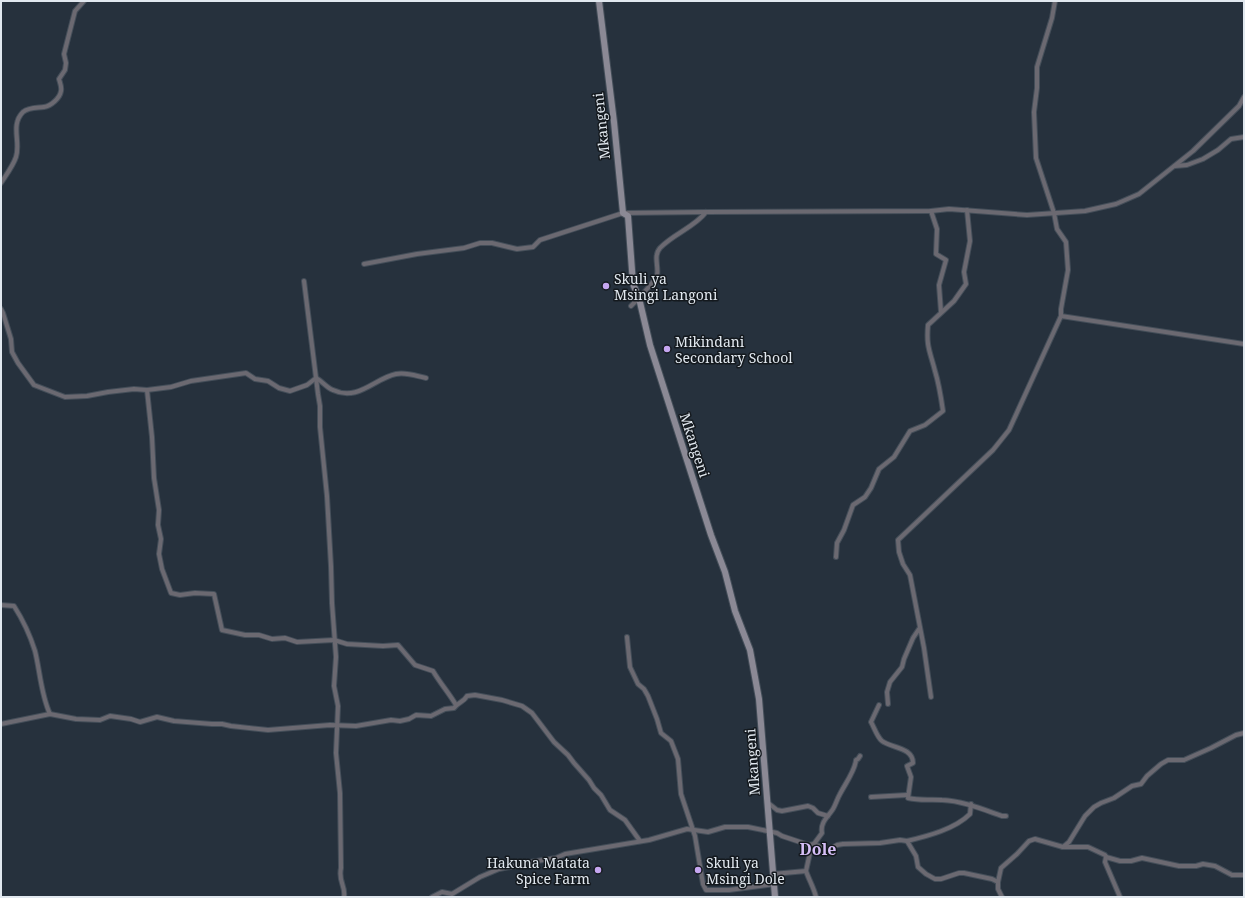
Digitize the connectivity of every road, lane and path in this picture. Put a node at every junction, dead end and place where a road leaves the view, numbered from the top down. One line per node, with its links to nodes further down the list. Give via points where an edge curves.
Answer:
1 (84, 1): 7 (street, via 75,11 64,54 65,70 59,79 62,90 52,103 23,113 16,127 16,156)
2 (599, 1): 11 (street, Mkangeni)
3 (1055, 1): 12 (street, via 1037,67 1034,112 1036,158)
4 (1244, 97): 6 (street, via 1239,106 1193,152)
5 (1244, 137): 6 (street, via 1231,139 1213,153 1187,165)
6 (1175, 166): 12 (street, via 1139,194 1116,204 1085,211)
7 (1, 183)
8 (967, 210): 10 (street, via 944,209); 12 (street, via 1027,215); 18 (street, via 970,241 964,272 966,284)
9 (706, 212): 10 (street); 11 (street); 15 (street, via 658,249 657,275)
10 (931, 212): 18 (street, via 937,229 936,254 946,260 939,285)
11 (622, 213): 13 (street, via 540,240 533,247 517,249 480,243 464,248); 15 (street, Mkangeni, via 628,216 633,284)
12 (1054, 213): 19 (street, via 1057,229 1066,242 1068,270)
13 (364, 264)
14 (304, 281): 21 (street)
15 (639, 298): 16 (street); 40 (street, Mkangeni, via 650,346 725,572 735,611 750,650 759,699)
16 (631, 306)
17 (1, 309): 23 (street, via 8,326 12,352 34,384 65,397)
18 (941, 312): 24 (street, via 928,325 926,340 943,411 924,425 910,431 894,456 879,469 865,497 853,505 837,543)
19 (1061, 316): 20 (street); 26 (street, via 1009,430 993,450 898,540 903,564 910,575)
20 (1244, 344)
21 (316, 378): 22 (street, via 332,390 342,393 361,391 395,374 413,374); 23 (street, via 307,385 290,391 246,373); 28 (street, via 327,488)
22 (426, 378)
23 (148, 390): 28 (street, via 161,539 159,554 171,593 214,594 222,630 297,642)
24 (836, 557)
25 (1, 605): 33 (street, via 14,606 22,619 35,651 45,704)
26 (919, 629): 29 (street); 30 (street, via 902,667 890,682 887,692)
27 (627, 637): 44 (street, via 630,667 638,684 648,696 662,733 671,741 678,759 681,794)
28 (334, 640): 31 (street, via 347,644 398,645 415,665 433,671); 35 (street)
29 (931, 697)
30 (888, 704)
31 (456, 705): 35 (street, via 431,716 416,715 409,720 391,720 356,726); 46 (street, via 467,696 474,695 513,703 532,713 554,742 589,780 610,810 625,820)
32 (879, 705): 38 (street, via 871,722 881,740 899,747 910,755 913,761 907,766 911,777)
33 (50, 714): 34 (street); 35 (street, via 100,720 110,716 131,718 140,722 157,717 268,730)
34 (1, 724)
35 (337, 725): 56 (street, via 341,868 339,876 345,892)
36 (1244, 733): 49 (street, via 1184,760 1168,760 1161,764 1141,784 1132,786 1094,807)
37 (860, 756): 42 (street)
38 (907, 795): 39 (street); 41 (street, via 908,798 919,800)
39 (870, 797)
40 (767, 802): 42 (street, via 777,810 808,806); 45 (street, Mkangeni)
41 (971, 804): 43 (street); 47 (street, via 970,814 960,823)
42 (828, 816): 48 (street, via 822,825 822,834)
43 (1006, 816)
44 (693, 829): 45 (street, via 708,832 725,827 748,827); 46 (street); 55 (street, via 706,890 729,890)
45 (769, 831): 48 (street, via 809,845); 52 (street, Mkangeni)
46 (640, 841): 57 (street, via 499,869 452,894 442,892)
47 (907, 841): 48 (street, via 840,844 828,850); 54 (street, via 916,856 918,867 935,879 964,873)
48 (814, 844): 51 (street)
49 (1063, 847): 50 (street, via 1088,847); 54 (street, via 1035,839 1029,841 1001,868)
50 (1106, 857): 53 (street, via 1120,861 1142,858 1179,866 1203,864 1215,866 1232,875); 61 (street, via 1105,862)
51 (806, 871): 52 (street); 59 (street)
52 (773, 874): 55 (street, Mkangeni)
53 (1244, 875)
54 (998, 882): 60 (street)
55 (774, 884): 58 (street, Mkangeni)
56 (344, 897)
57 (432, 897)
58 (775, 897)
59 (816, 897)
60 (1002, 897)
61 (1120, 897)

